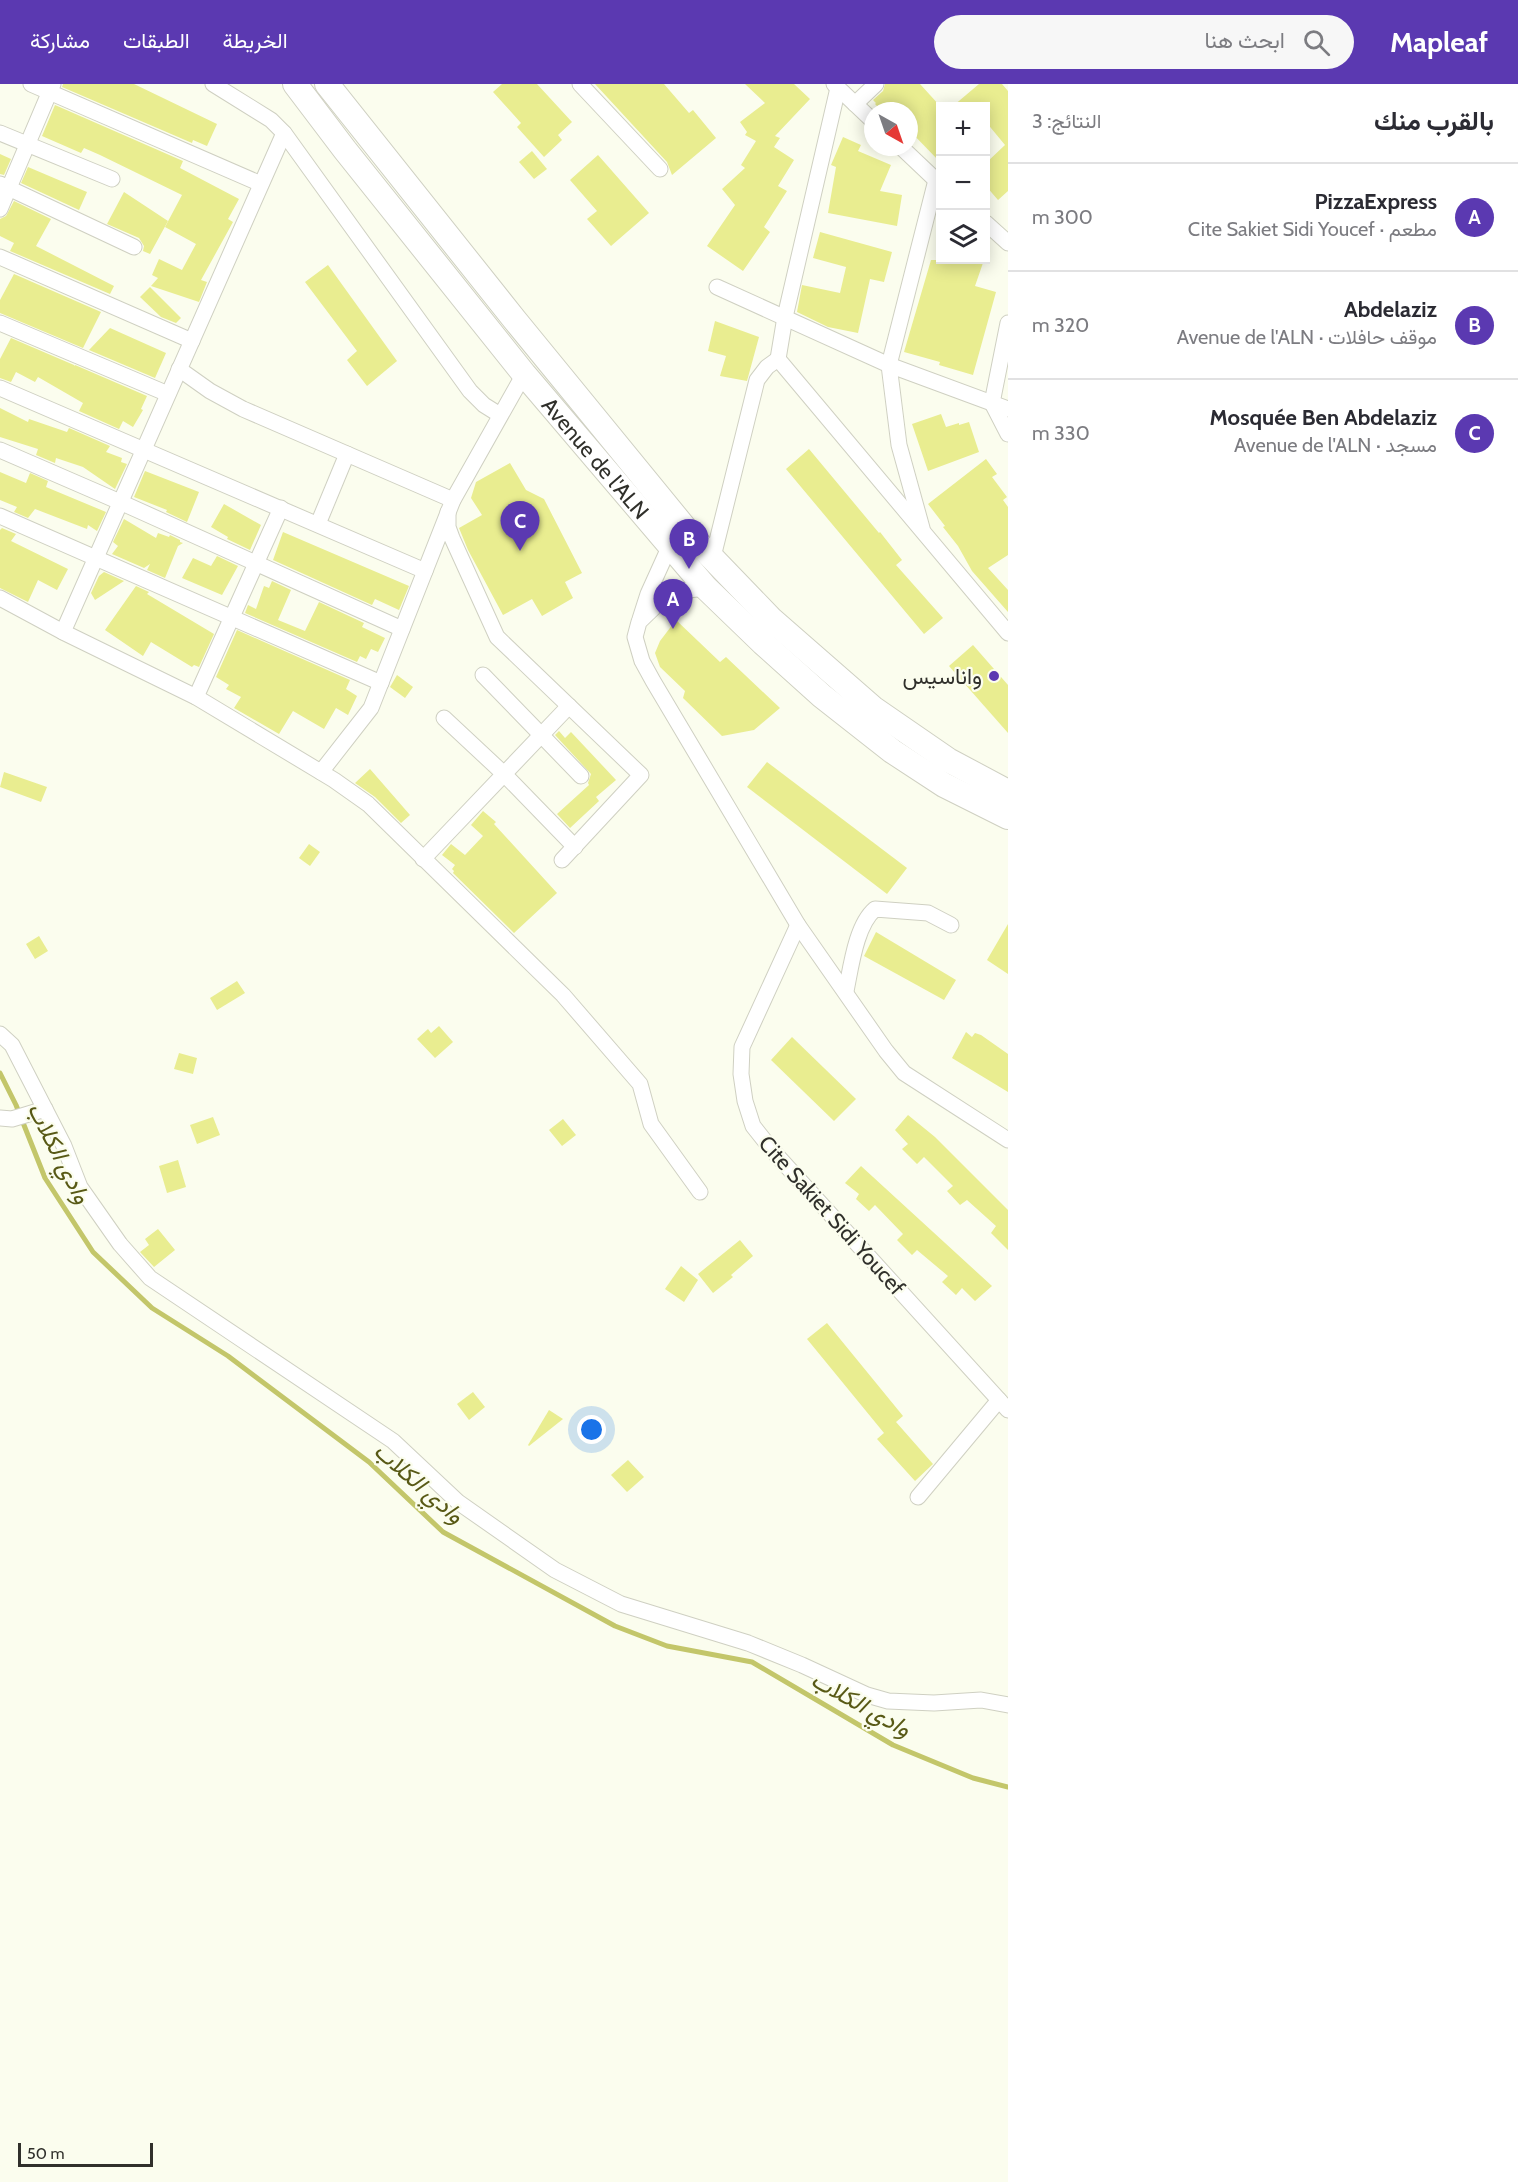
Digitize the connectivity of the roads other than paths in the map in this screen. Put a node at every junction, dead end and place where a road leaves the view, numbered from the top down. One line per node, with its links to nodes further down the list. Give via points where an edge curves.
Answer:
1 (31, 84): 8 (street)
2 (213, 84): 12 (street, via 271,120)
3 (295, 84): 34 (main road, Avenue de l'ALN)
4 (327, 84): 48 (main road)
5 (580, 84): 15 (street)
6 (876, 84): 9 (street)
7 (836, 86): 9 (street); 27 (street)
8 (52, 88): 13 (street); 18 (street)
9 (855, 104): 10 (street)
10 (864, 112)
11 (0, 133): 13 (street)
12 (284, 133): 18 (street); 39 (street, via 470,391)
13 (28, 144): 16 (street); 19 (street)
14 (910, 156): 17 (street)
15 (660, 170)
16 (112, 179)
17 (936, 180)
18 (261, 184): 30 (street)
19 (4, 186): 21 (street); 24 (street)
20 (936, 189): 32 (street)
21 (0, 209)
22 (990, 227): 23 (street)
23 (1008, 243)
24 (134, 247)
25 (0, 256): 30 (street)
26 (717, 287): 27 (street)
27 (785, 317): 31 (street); 32 (street)
28 (0, 323): 36 (street)
29 (1008, 323): 37 (street)
30 (192, 341): 33 (street)
31 (778, 360): 50 (street); 53 (street, via 757,380)
32 (889, 365): 37 (street); 50 (street, via 900,445)
33 (179, 369): 36 (street); 43 (street, via 243,409)
34 (524, 374): 39 (street); 51 (main road, Avenue de l'ALN)
35 (0, 388): 41 (street)
36 (168, 394): 41 (street)
37 (992, 403): 38 (street); 40 (street)
38 (1008, 409)
39 (500, 415): 45 (street)
40 (1008, 434)
41 (144, 449): 44 (street); 46 (street)
42 (0, 450): 44 (street)
43 (347, 454): 45 (street); 49 (street)
44 (120, 502): 52 (street); 54 (street)
45 (451, 506): 55 (street); 66 (street, via 448,527 498,637)
46 (281, 508): 49 (street); 54 (street)
47 (0, 516): 52 (street)
48 (676, 517): 51 (street); 53 (main road)
49 (318, 524): 55 (street)
50 (923, 532): 62 (street)
51 (671, 547): 56 (main road, Avenue de l'ALN); 59 (street)
52 (96, 557): 58 (street); 61 (street)
53 (713, 557): 72 (main road, via 771,620 874,709 948,760)
54 (256, 563): 58 (street); 60 (street)
55 (425, 571): 60 (street)
56 (706, 588): 59 (street, via 670,592); 73 (main road, Avenue de l'ALN, via 822,696 892,751 944,785)
57 (0, 598): 61 (street)
58 (232, 618): 64 (street); 65 (street)
59 (639, 622): 77 (street, via 635,637 652,681)
60 (402, 629): 64 (street)
61 (63, 632): 65 (street)
62 (1008, 633)
63 (483, 675): 68 (street)
64 (381, 683): 69 (street, via 366,716)
65 (196, 697): 69 (street)
66 (569, 706): 68 (street); 74 (street, via 641,775)
67 (444, 718): 70 (street)
68 (542, 735): 70 (street); 71 (street)
69 (321, 772): 75 (street, via 368,804)
70 (504, 774): 74 (street); 75 (street)
71 (581, 776)
72 (1008, 792)
73 (1008, 818)
74 (575, 847): 76 (street)
75 (423, 859): 84 (street, via 563,995 640,1084 651,1124)
76 (562, 860)
77 (798, 925): 79 (street); 85 (street, Cite Sakiet Sidi Youcef, via 742,1047 741,1074 753,1126)
78 (951, 925): 79 (street, via 928,913 875,909 865,917)
79 (846, 991): 83 (street, via 904,1073)
80 (0, 1034): 81 (street, via 12,1045)
81 (45, 1109): 82 (street, via 12,1119); 87 (street, via 81,1187 120,1244 150,1278 393,1441 458,1502 555,1570 621,1604 748,1643 867,1695 888,1701 981,1700)
82 (0, 1118)
83 (1008, 1140)
84 (700, 1192)
85 (1004, 1405): 86 (street)
86 (918, 1497)
87 (1008, 1705)

